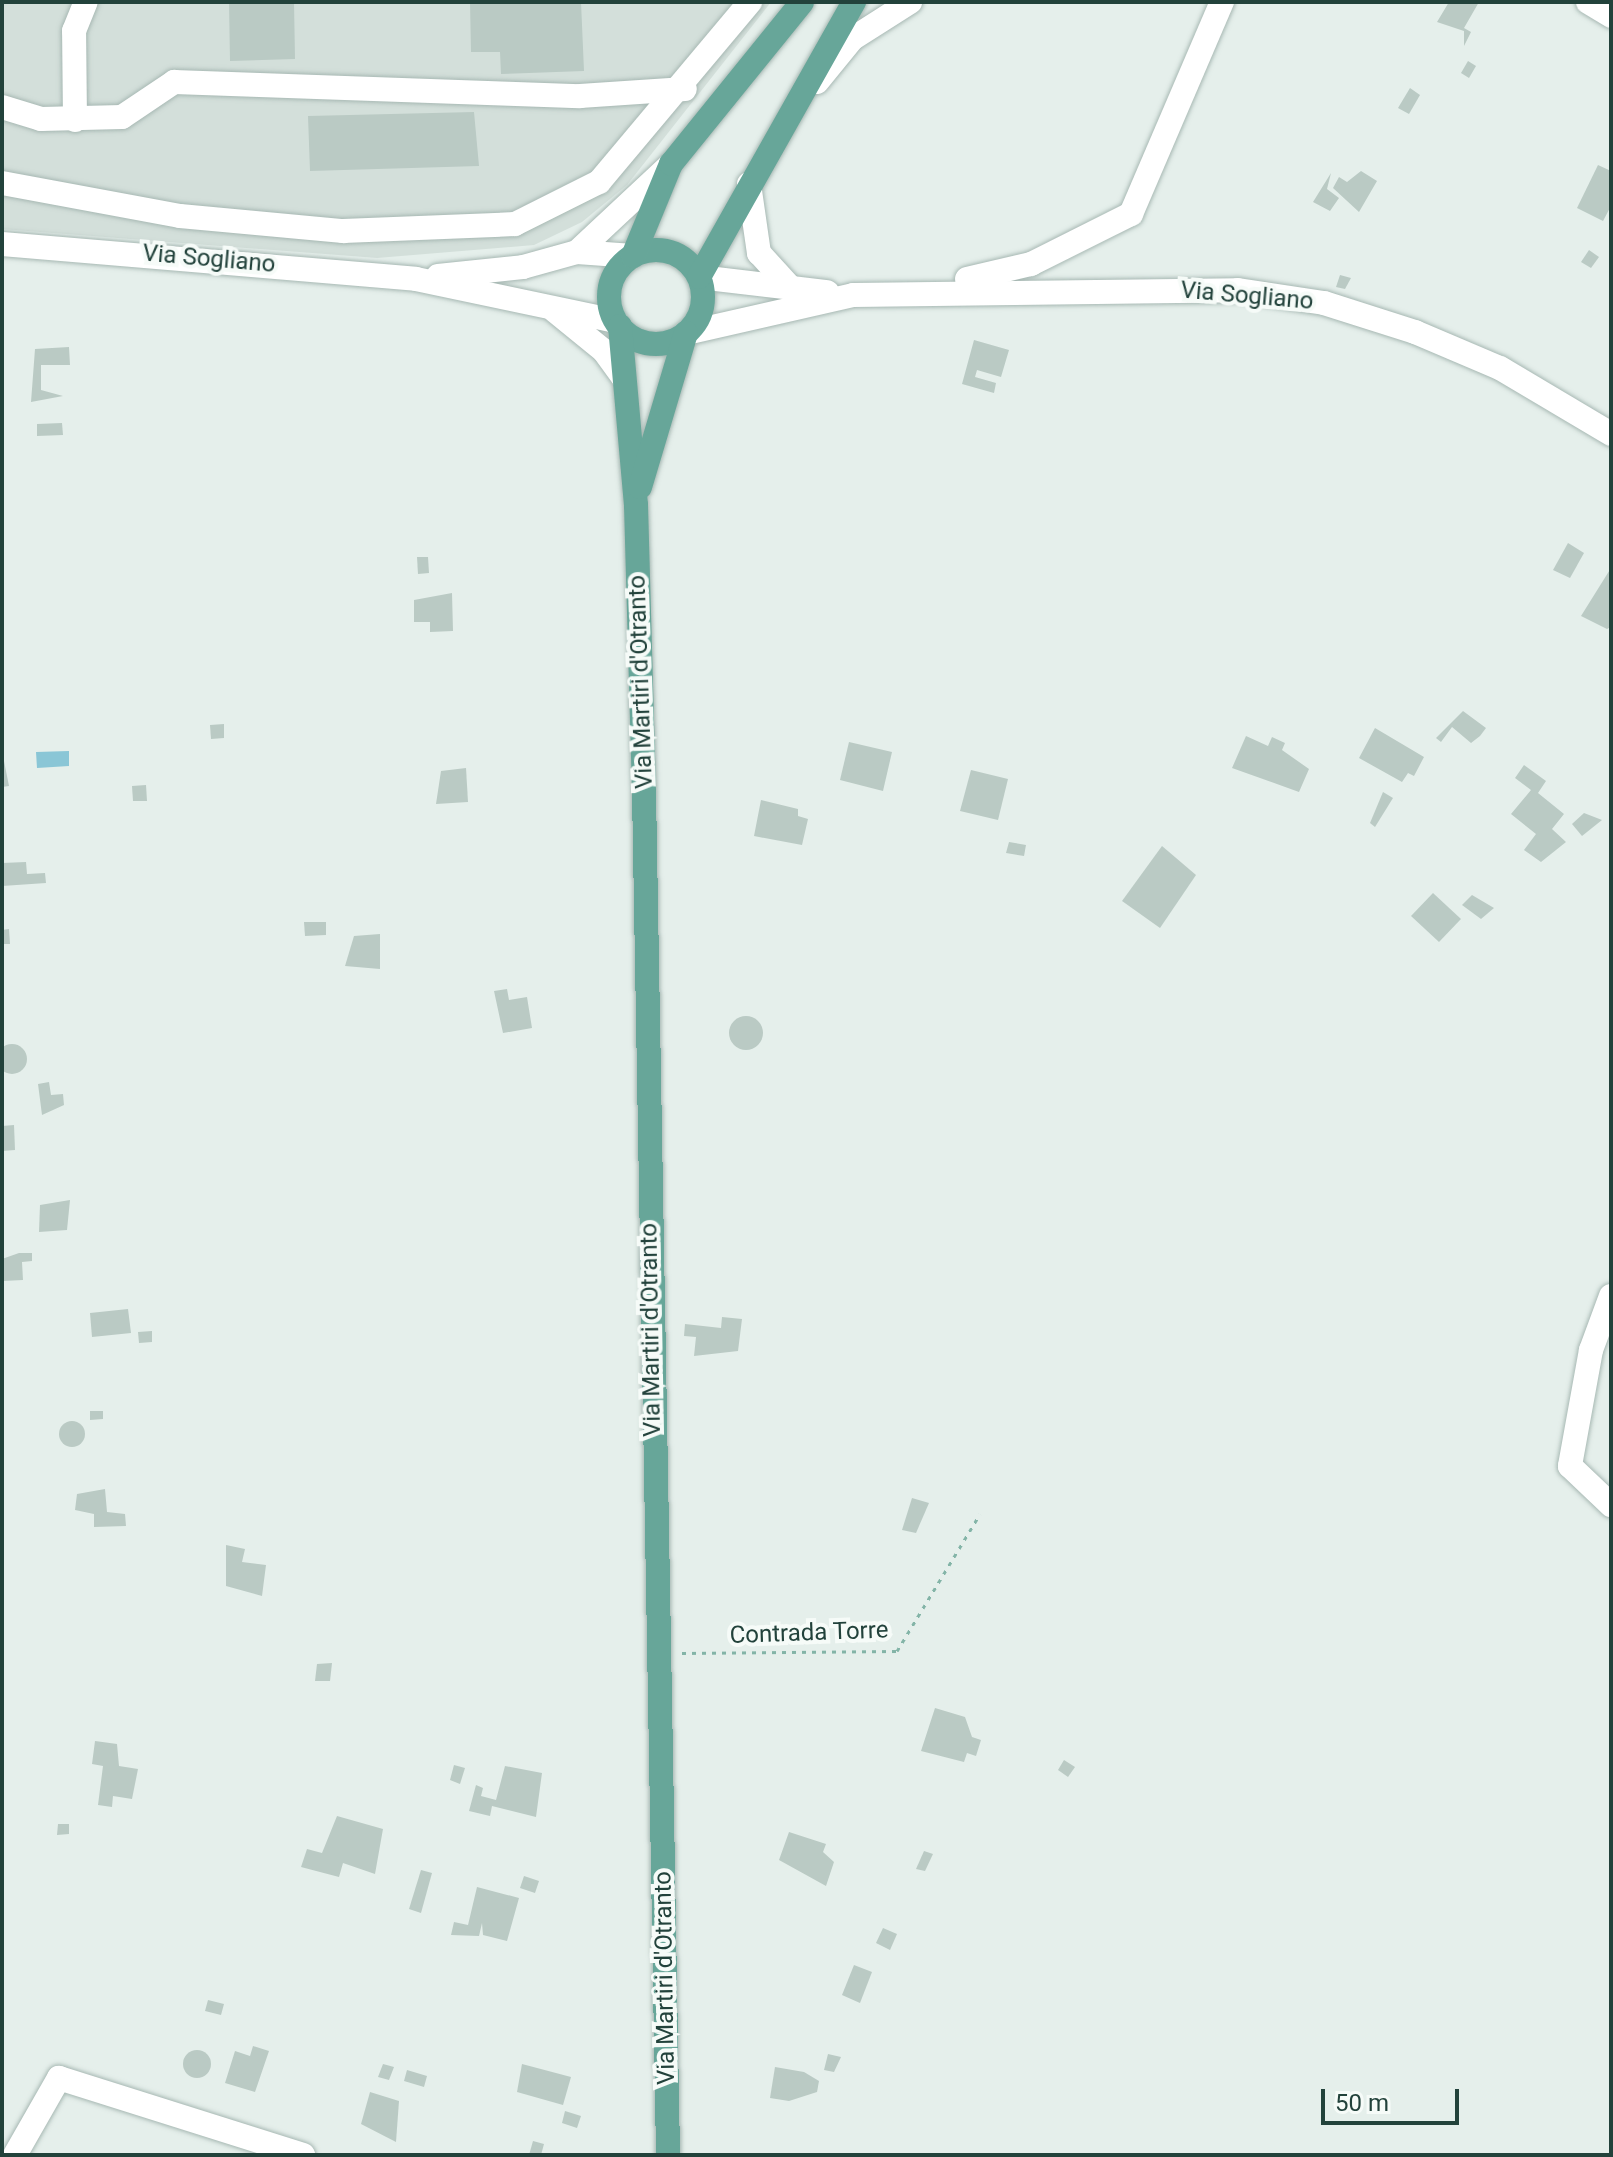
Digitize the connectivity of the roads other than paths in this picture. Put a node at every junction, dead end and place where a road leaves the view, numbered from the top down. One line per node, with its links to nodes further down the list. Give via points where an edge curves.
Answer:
1 (86, 2): 11 (street, via 74,31)
2 (750, 2): 9 (street)
3 (802, 2): 13 (main road)
4 (854, 2): 12 (main road)
5 (910, 2): 12 (street, via 852,39)
6 (1222, 2): 22 (street, via 1131,214 1031,264)
7 (1588, 2): 8 (street)
8 (1611, 16)
9 (685, 89): 11 (street, via 580,96 174,82 122,117); 14 (street, via 599,182 515,224 343,231 180,216)
10 (2, 107): 11 (street)
11 (75, 120)
12 (773, 137): 15 (main road)
13 (671, 164): 17 (street); 18 (main road)
14 (2, 183)
15 (749, 184): 19 (main road); 21 (street, via 759,253)
16 (2, 244): 20 (street, Via Sogliano)
17 (577, 252): 18 (street, Via Sogliano); 20 (street, Via Sogliano, via 523,267)
18 (633, 256): 19 (main road, Via Sogliano, via 677,254); 25 (main road, via 612,280)
19 (699, 277): 21 (street, Via Sogliano); 26 (main road, via 702,307)
20 (416, 279): 24 (street, Via Sogliano)
21 (790, 287): 23 (street, Via Sogliano)
22 (933, 289): 23 (street, Via Sogliano); 28 (street, Via Sogliano, via 1238,290 1324,303 1500,368)
23 (853, 295): 26 (street, Via Sogliano)
24 (546, 305): 25 (street, Via Sogliano); 27 (street, Via Sogliano, via 604,351)
25 (618, 324): 26 (main road, Via Sogliano, via 658,344); 27 (main road, Via Martiri d'Otranto)
26 (686, 333): 29 (main road, Via Martiri d'Otranto)
27 (624, 379): 29 (main road, Via Martiri d'Otranto)
28 (1611, 434)
29 (636, 505): 34 (main road, Via Martiri d'Otranto)
30 (1611, 1296): 31 (street, via 1591,1350 1570,1466)
31 (1611, 1505)
32 (15, 2155): 33 (street, via 59,2078)
33 (303, 2155)
34 (668, 2155)

